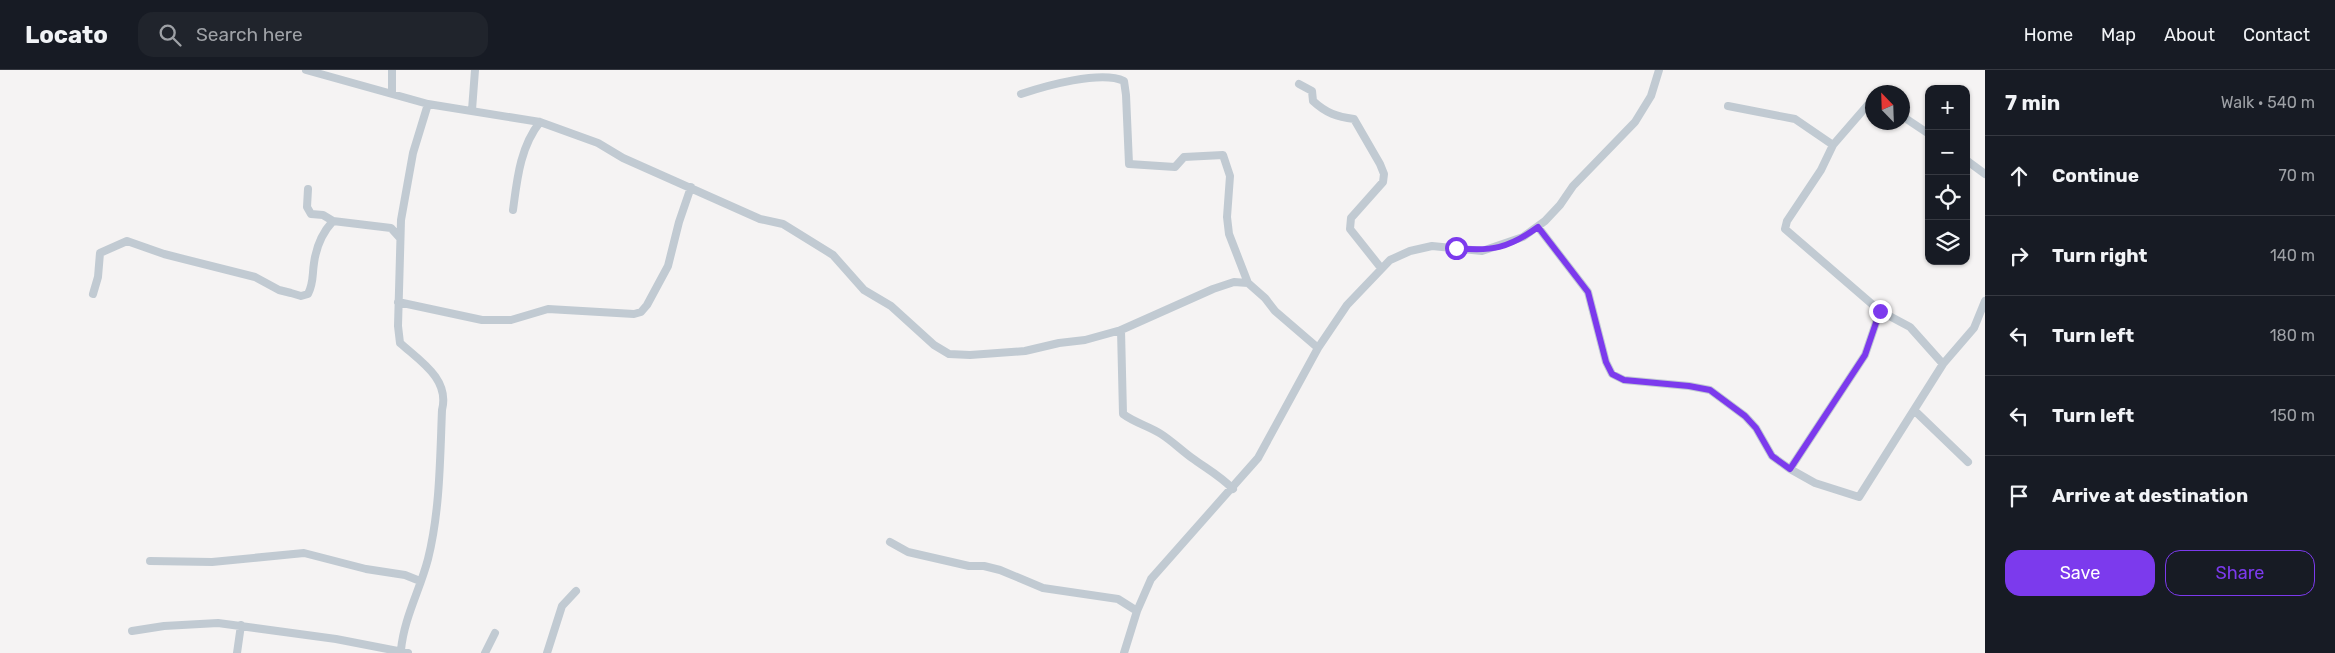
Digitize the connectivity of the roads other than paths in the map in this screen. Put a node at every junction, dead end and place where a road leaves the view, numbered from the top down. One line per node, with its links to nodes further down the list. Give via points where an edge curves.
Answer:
1 (306, 70): 6 (street)
2 (392, 70): 6 (street)
3 (475, 70): 11 (street)
4 (1659, 70): 23 (street, via 1652,96 1635,122)
5 (1299, 84): 26 (street, via 1312,91 1313,101 1334,116 1354,119 1382,169 1383,182 1349,224)
6 (392, 92): 8 (street)
7 (1021, 94): 27 (street, via 1068,80 1118,77 1124,81 1126,95 1129,164 1175,167 1184,157 1223,155 1230,176 1227,217 1230,234)
8 (428, 104): 11 (street); 21 (street, via 413,153)
9 (1728, 106): 15 (street, via 1795,119)
10 (1865, 108): 15 (street)
11 (472, 110): 13 (street)
12 (1910, 121): 14 (street)
13 (540, 122): 18 (street, via 598,143 623,158); 20 (street, via 526,144 516,180)
14 (1925, 131)
15 (1833, 145): 31 (street, via 1785,229)
16 (1970, 163): 17 (street)
17 (1985, 174)
18 (691, 187): 30 (street, via 668,266 641,312 548,309 511,320 482,320); 32 (street, via 760,218 784,224 807,238 833,256 864,290 891,306 934,345 949,354 1025,351)
19 (308, 190): 22 (street, via 306,207 309,211)
20 (513, 210)
21 (401, 220): 24 (street); 25 (street)
22 (332, 221): 24 (street); 28 (street, via 324,230 318,247 313,264 313,284 308,294 301,296 279,290 255,278 127,241 100,253)
23 (1538, 227): 26 (street, via 1523,237 1482,251 1432,246 1410,251); 37 (street, via 1588,292 1612,374 1624,380 1710,390 1745,416 1772,456)
24 (391, 228): 25 (street)
25 (400, 238): 30 (street)
26 (1381, 268): 33 (street, via 1347,305)
27 (1248, 283): 32 (street, via 1234,282 1213,289); 33 (street)
28 (93, 294)
29 (1985, 301): 34 (street, via 1974,328)
30 (398, 302): 41 (street, via 400,343 425,363 441,384 445,399 439,481 428,559)
31 (1880, 311): 34 (street, via 1910,327); 37 (street, via 1865,355)
32 (1121, 330): 38 (street, via 1123,414 1163,435 1217,473)
33 (1318, 348): 38 (street, via 1258,458)
34 (1943, 364): 35 (street)
35 (1915, 411): 36 (street); 37 (street, via 1859,497 1815,483)
36 (1968, 462)
37 (1790, 469)
38 (1232, 488): 43 (street, via 1151,579)
39 (890, 542): 43 (street, via 908,552 1000,570 1042,588 1118,599)
40 (150, 561): 41 (street, via 212,562 304,553)
41 (420, 581): 47 (street, via 403,632)
42 (576, 591): 50 (street, via 562,606)
43 (1137, 611): 51 (street)
44 (241, 625): 45 (street, via 218,623); 47 (street); 48 (street)
45 (132, 631)
46 (495, 633): 49 (street)
47 (404, 652)
48 (238, 653)
49 (485, 653)
50 (547, 653)
51 (1124, 653)

